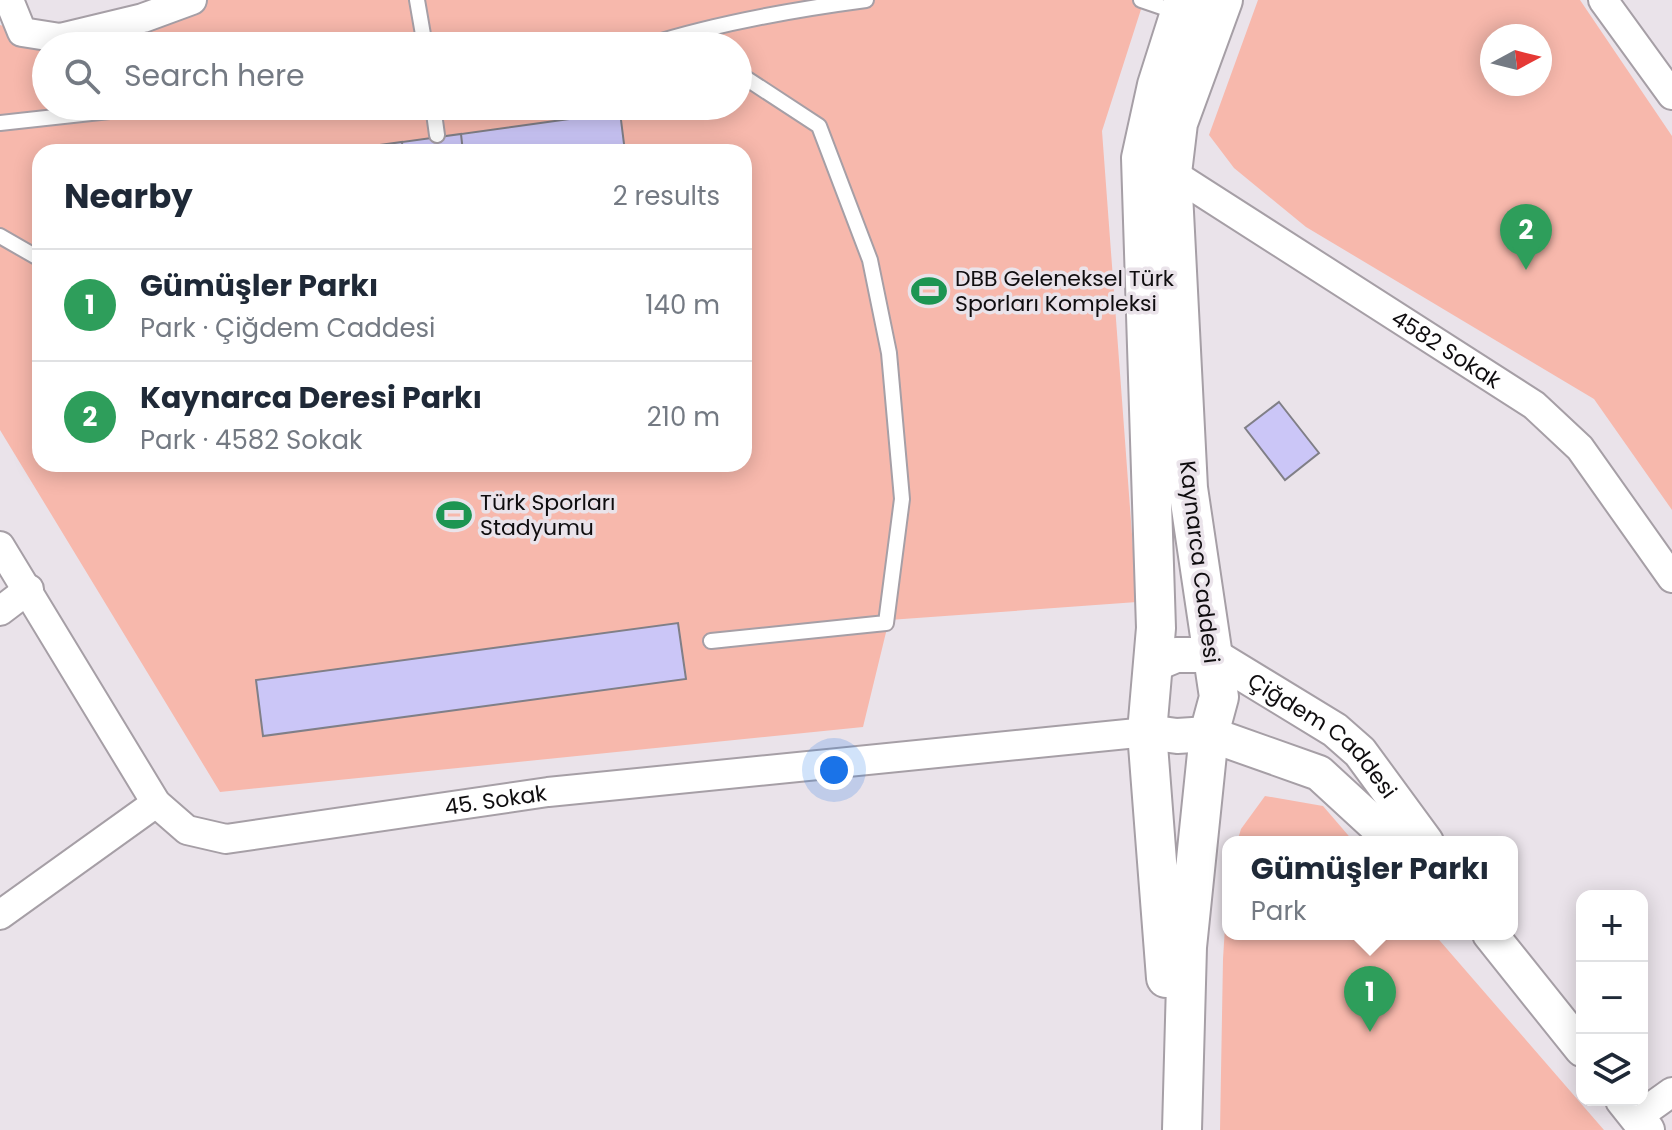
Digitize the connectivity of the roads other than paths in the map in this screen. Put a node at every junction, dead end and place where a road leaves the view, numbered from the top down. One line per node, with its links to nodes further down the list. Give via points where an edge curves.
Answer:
1 (9, 0): 13 (street, via 22,32)
2 (192, 0): 9 (street)
3 (417, 0): 11 (lane)
4 (866, 0): 12 (lane, via 781,11)
5 (1141, 0): 8 (lane)
6 (1223, 0): 20 (main road, Kaynarca Caddesi, via 1178,123)
7 (1603, 0): 15 (street)
8 (1182, 7): 29 (main road, Kaynarca Caddesi, via 1141,158 1156,628)
9 (140, 9): 10 (street)
10 (77, 32)
11 (423, 32)
12 (688, 32)
13 (32, 34)
14 (752, 82): 27 (lane, via 819,126 870,260 889,353 902,499 886,623)
15 (1672, 95)
16 (32, 119): 18 (lane)
17 (435, 120): 19 (lane)
18 (0, 123)
19 (437, 135)
20 (1172, 173): 24 (street, 4582 Sokak, via 1534,405 1580,448); 28 (main road, Kaynarca Caddesi, via 1188,488)
21 (0, 236): 22 (lane)
22 (32, 254)
23 (0, 546): 25 (street, 45. Sokak)
24 (1672, 578)
25 (29, 589): 26 (street); 32 (street, 45. Sokak)
26 (0, 611)
27 (711, 641)
28 (1212, 655): 29 (street, via 1176,655); 31 (main road, Kaynarca Caddesi, via 1219,697); 34 (street, Çiğdem Caddesi, via 1335,730 1360,752)
29 (1152, 665): 30 (main road, Kaynarca Caddesi)
30 (1147, 732): 31 (street, Çiğdem Caddesi); 32 (street, 45. Sokak, via 548,792 226,839 187,830); 40 (main road, Kaynarca Caddesi)
31 (1209, 734): 33 (street, Çiğdem Caddesi, via 1319,773); 40 (main road, Kaynarca Caddesi, via 1187,947)
32 (156, 803): 35 (street)
33 (1387, 836)
34 (1422, 836)
35 (0, 915)
36 (1495, 940): 37 (street)
37 (1576, 1042)
38 (1672, 1092): 39 (street)
39 (1636, 1116)
40 (1180, 1130)

